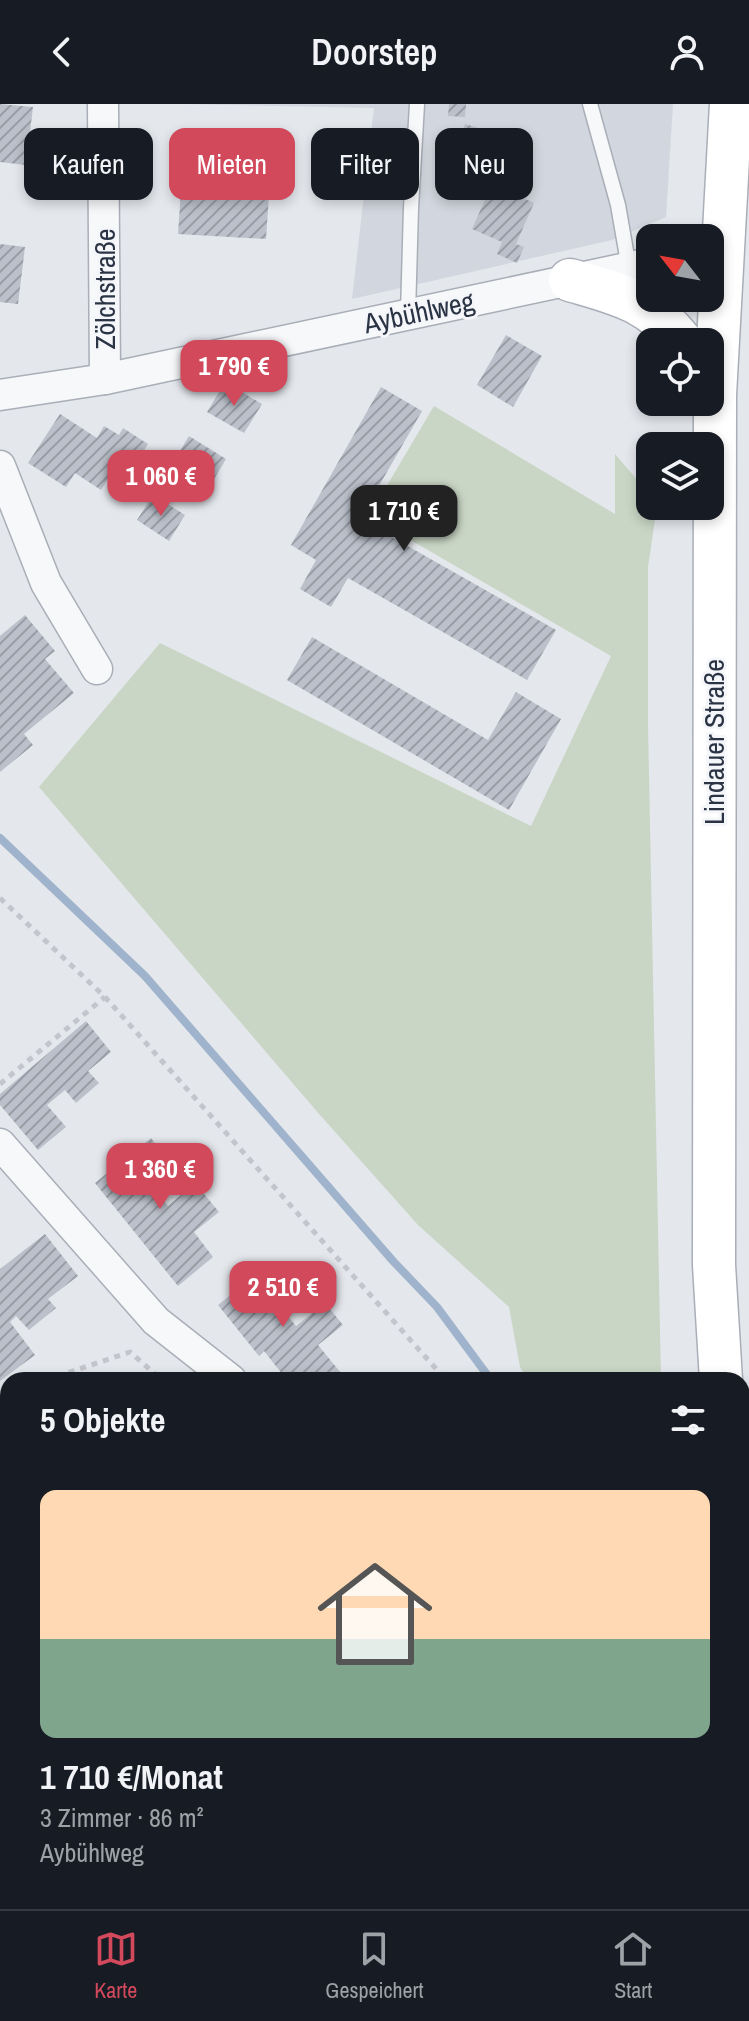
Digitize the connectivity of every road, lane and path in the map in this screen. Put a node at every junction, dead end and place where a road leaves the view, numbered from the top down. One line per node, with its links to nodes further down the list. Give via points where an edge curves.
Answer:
1 (103, 104): 12 (street, Zölchstraße)
2 (417, 104): 9 (lane)
3 (590, 104): 5 (lane)
4 (731, 104): 6 (main road, Lindauer Straße)
5 (636, 255)
6 (727, 255): 11 (main road, Lindauer Straße)
7 (636, 267): 8 (street, Aybühlweg)
8 (570, 280): 9 (street, Aybühlweg); 10 (main road, via 630,297)
9 (408, 314): 12 (street, Aybühlweg)
10 (671, 328)
11 (719, 328)
12 (105, 379): 13 (street, Aybühlweg)
13 (0, 395)
14 (715, 416): 25 (main road, Lindauer Straße, via 714,1265)
15 (0, 466): 16 (street, via 46,583)
16 (97, 669)
17 (0, 898): 18 (path)
18 (105, 997): 19 (path); 24 (path)
19 (0, 1084)
20 (0, 1144): 23 (street, via 156,1321)
21 (70, 1372): 22 (path, via 130,1352)
22 (153, 1372)
23 (221, 1372)
24 (439, 1372)
25 (721, 1372)

